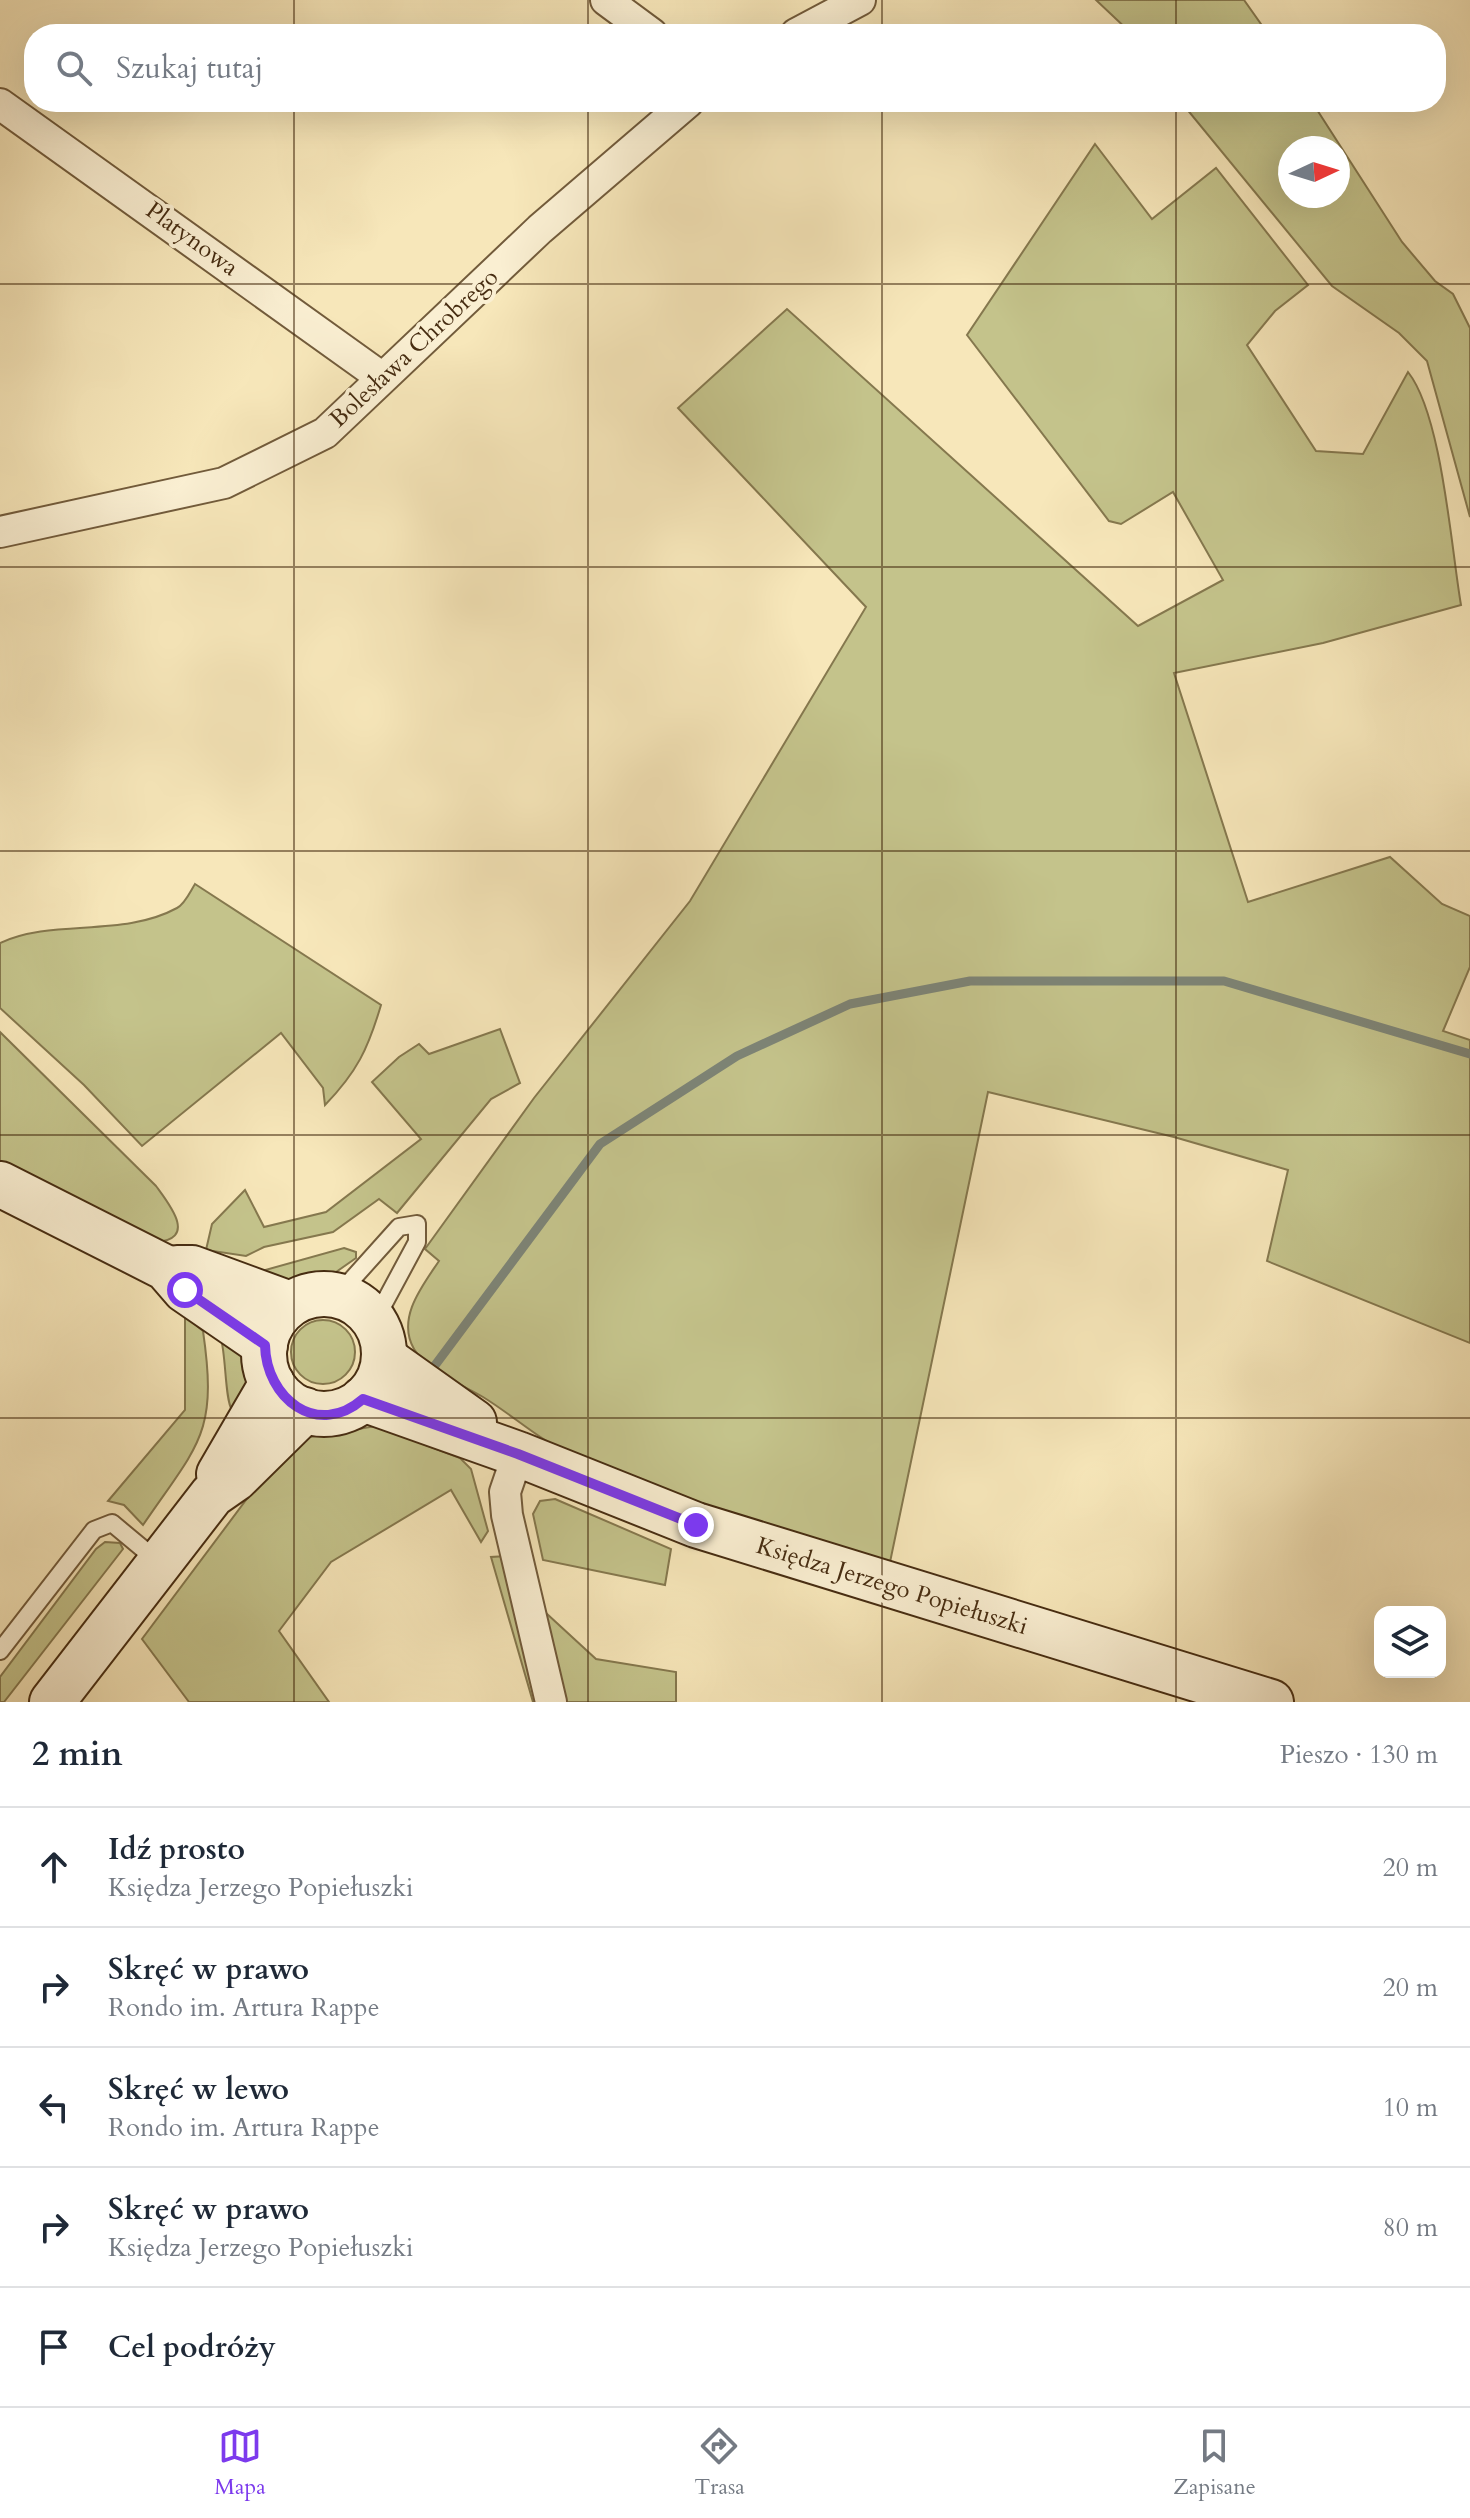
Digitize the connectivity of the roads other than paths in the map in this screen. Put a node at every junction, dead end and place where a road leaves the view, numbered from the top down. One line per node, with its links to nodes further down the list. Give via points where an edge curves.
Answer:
1 (606, 0): 3 (street)
2 (860, 0): 4 (street)
3 (638, 24)
4 (815, 24)
5 (0, 104): 7 (street, Platynowa)
6 (676, 112): 7 (street, Bolesława Chrobrego)
7 (381, 377): 8 (street, Bolesława Chrobrego, via 325,433 224,483)
8 (0, 532)
9 (0, 1184): 10 (street)
10 (166, 1268): 12 (street, via 192,1268); 14 (street)
11 (338, 1295): 12 (street, via 321,1294); 13 (street, via 354,1301); 13 (lane, via 399,1227 417,1224 417,1242)
12 (290, 1304): 14 (street, via 270,1329)
13 (379, 1340): 15 (street, via 381,1373); 17 (street, Księdza Jerzego Popiełuszki)
14 (268, 1364): 16 (street, via 283,1398); 18 (street)
15 (363, 1399): 16 (street, via 339,1412); 17 (street, Księdza Jerzego Popiełuszki)
16 (305, 1410): 18 (street)
17 (518, 1454): 22 (street, via 505,1492 507,1515); 23 (street, Księdza Jerzego Popiełuszki, via 696,1525)
18 (212, 1495): 19 (street)
19 (160, 1563): 20 (lane, via 112,1523 94,1530); 21 (street)
20 (0, 1651)
21 (52, 1702)
22 (551, 1702)
23 (1271, 1702)

